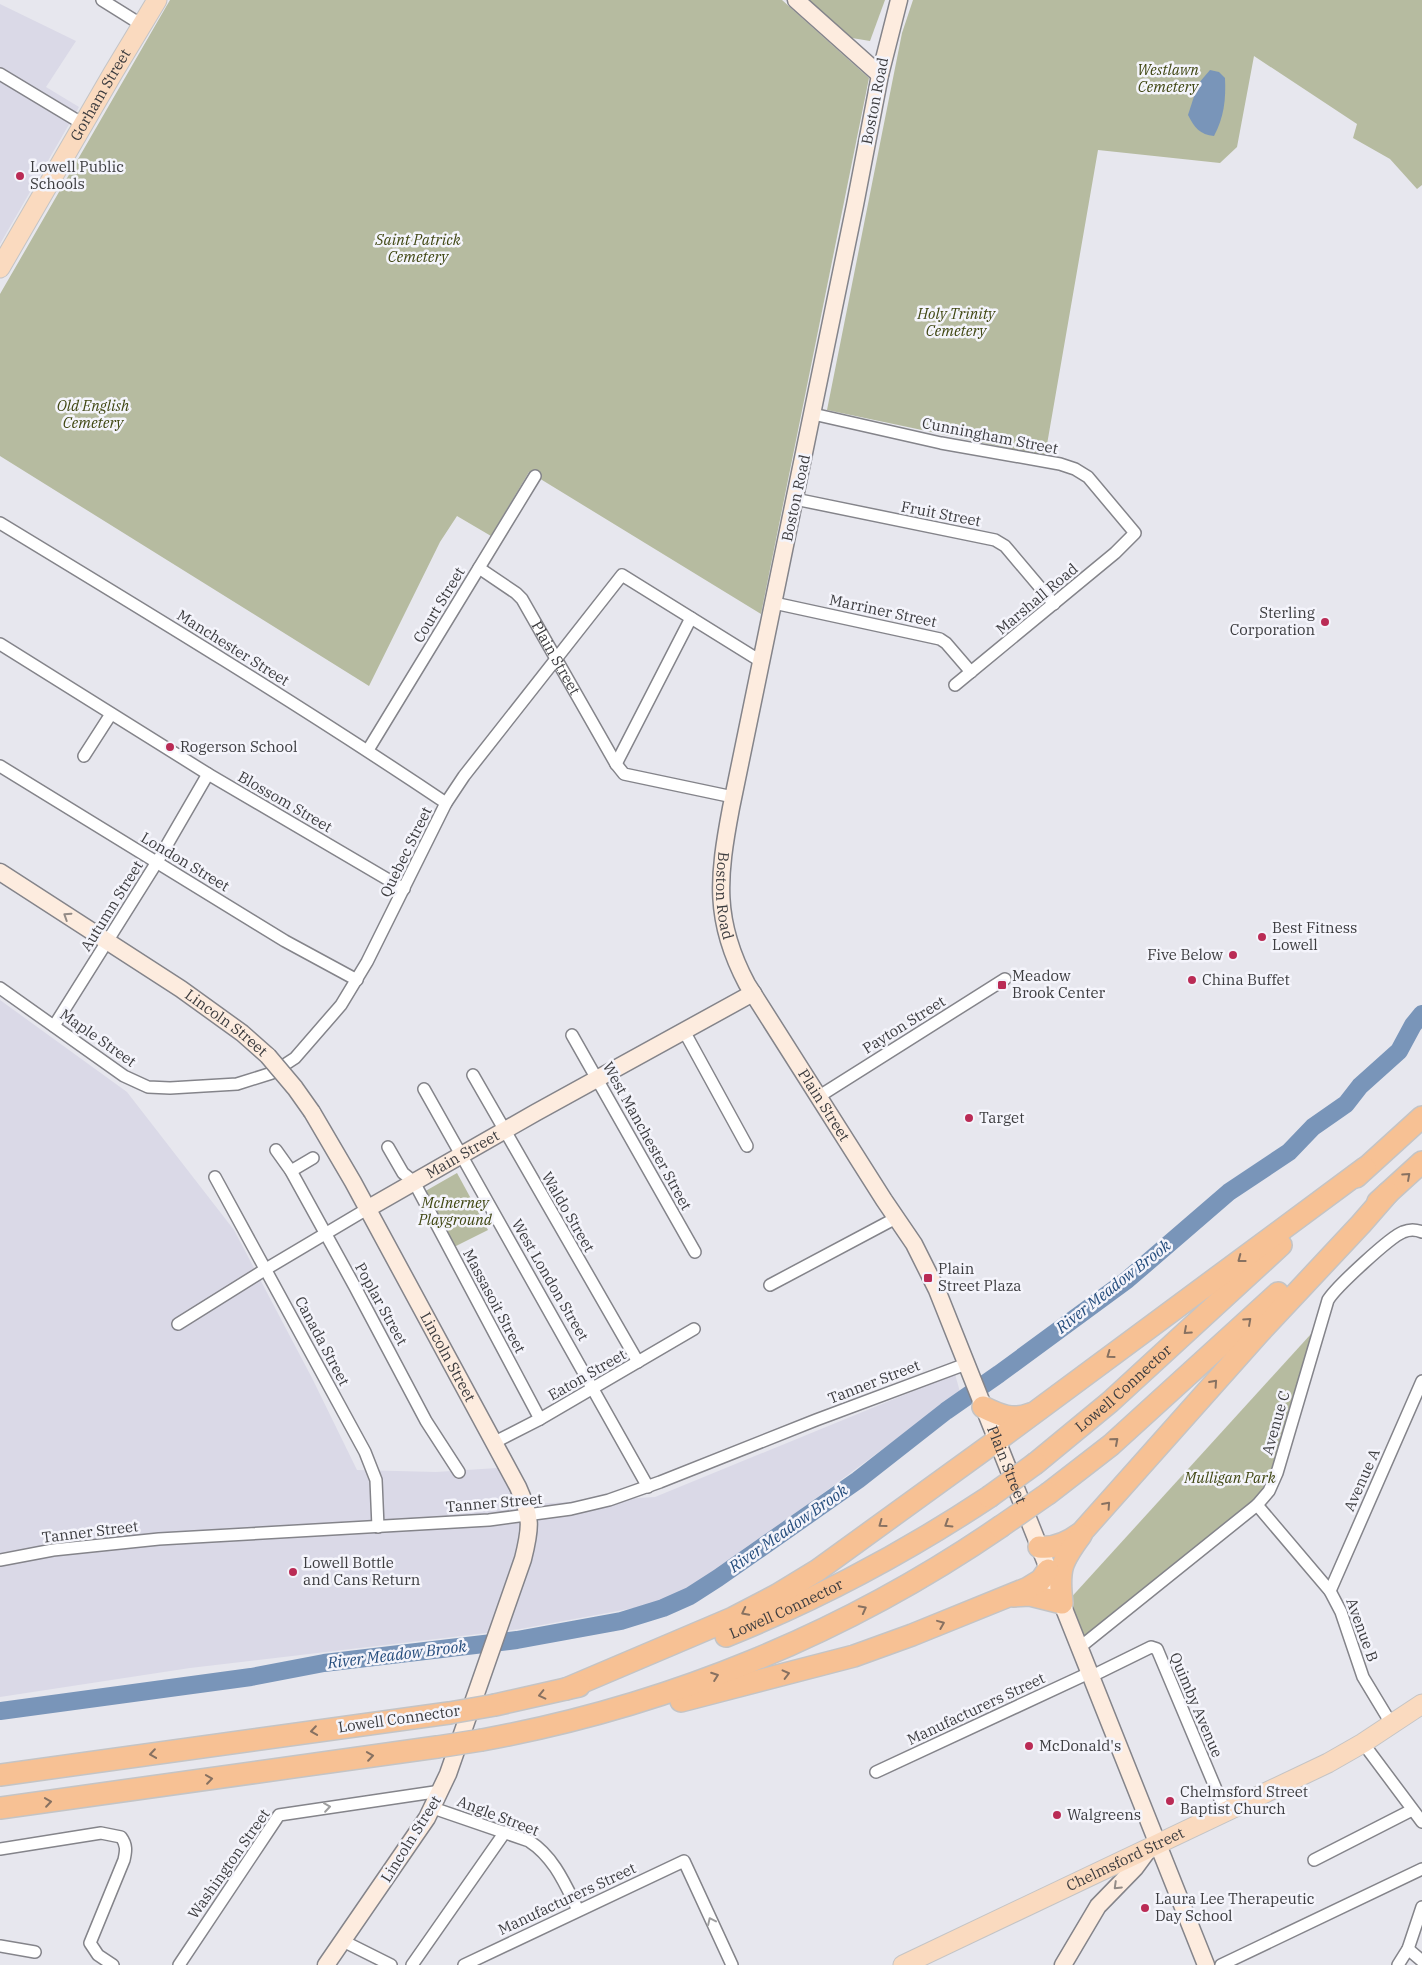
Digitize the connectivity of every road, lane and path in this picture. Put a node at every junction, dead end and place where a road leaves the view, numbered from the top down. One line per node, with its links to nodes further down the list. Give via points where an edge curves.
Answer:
1 (102, 0): 5 (street)
2 (157, 0): 5 (main road, Gorham Street)
3 (796, 0): 7 (street)
4 (899, 0): 7 (street, Boston Road)
5 (142, 25): 8 (main road, Gorham Street)
6 (0, 74): 8 (street)
7 (880, 75): 10 (street, Boston Road)
8 (83, 124): 9 (main road, Gorham Street)
9 (0, 268)
10 (813, 414): 12 (street, Boston Road); 14 (street, Cunningham Street, via 924,440 1075,469 1088,477)
11 (535, 476): 15 (street, Court Street)
12 (795, 499): 16 (street, Boston Road); 17 (street, Fruit Street, via 995,540 1005,546)
13 (0, 523): 25 (street, Manchester Street)
14 (1135, 533): 17 (street, Marshall Road)
15 (479, 568): 20 (street, Plain Street, via 516,592); 25 (street, Court Street)
16 (774, 603): 21 (street, Boston Road); 22 (street, Marriner Street, via 940,639)
17 (1054, 604): 22 (street, Marshall Road)
18 (691, 618): 20 (street, Quebec Street, via 622,575); 21 (street); 27 (street)
19 (0, 644): 24 (street, Blossom Street)
20 (557, 659): 27 (street, Plain Street); 31 (street, Quebec Street, via 488,744)
21 (762, 662): 30 (street, Boston Road)
22 (971, 672): 23 (street, Marshall Road)
23 (955, 685)
24 (111, 714): 26 (street); 29 (street, Blossom Street)
25 (368, 750): 31 (street, Manchester Street)
26 (84, 756)
27 (616, 764): 30 (street, via 627,776)
28 (0, 766): 32 (street, London Street)
29 (208, 774): 32 (street, Autumn Street); 34 (street, Blossom Street)
30 (733, 797): 39 (street, Boston Road, via 720,875 720,902 726,935)
31 (446, 803): 34 (street, Quebec Street)
32 (157, 862): 35 (street, Autumn Street); 37 (street, London Street, via 285,941)
33 (0, 872): 35 (street, Lincoln Street, one-way to 33)
34 (404, 890): 37 (street, Quebec Street)
35 (108, 942): 40 (street, Autumn Street); 61 (street, Lincoln Street, bridge, via 180,988 268,1056 312,1112)
36 (1005, 979): 47 (street, Payton Street)
37 (357, 980): 45 (street, Quebec Street, via 341,1005 303,1049 281,1068 237,1084)
38 (0, 988): 40 (street, Maple Street)
39 (753, 992): 41 (street, Main Street); 47 (street, Plain Street)
40 (54, 1026): 45 (street, Maple Street, via 124,1076 148,1087)
41 (684, 1031): 44 (street, Main Street); 50 (street)
42 (572, 1035): 44 (street, West Manchester Street)
43 (473, 1076): 49 (street, Waldo Street)
44 (597, 1079): 49 (street, Main Street); 65 (street, West Manchester Street)
45 (187, 1087)
46 (424, 1089): 53 (street, West London Street)
47 (818, 1097): 62 (street, Plain Street)
48 (1422, 1117): 56 (highway, Lowell Connector)
49 (504, 1131): 53 (street, Main Street); 70 (street, Waldo Street)
50 (747, 1146)
51 (388, 1147): 59 (street, Massasoit Street, via 403,1173)
52 (276, 1150): 57 (street, Poplar Street)
53 (462, 1155): 59 (street, Main Street); 73 (street, West London Street)
54 (313, 1158): 57 (street)
55 (1422, 1162): 60 (highway, one-way to 55)
56 (1365, 1168): 75 (highway, one-way to 75); 93 (highway, Lowell Connector, one-way to 93, bridge, via 1110,1402 1036,1463 948,1524 887,1560 802,1603 643,1667)
57 (291, 1171): 64 (street, Poplar Street)
58 (215, 1177): 66 (street, Canada Street)
59 (414, 1182): 61 (street, Main Street); 76 (street, Massasoit Street)
60 (1388, 1193): 84 (highway, one-way to 60, via 1258,1333); 96 (highway, one-way to 60, bridge, via 642,1701 755,1660 891,1595 952,1559 1049,1494 1104,1450)
61 (367, 1209): 64 (street, Main Street); 78 (street, Lincoln Street)
62 (896, 1218): 67 (street); 71 (street, Plain Street, via 926,1265)
63 (1422, 1232): 81 (street, Avenue C, via 1410,1229 1394,1237 1328,1300 1277,1473 1269,1491)
64 (325, 1234): 66 (street, Main Street); 79 (street, Poplar Street, via 426,1421)
65 (695, 1252)
66 (266, 1269): 68 (street, Main Street); 83 (street, Canada Street, via 365,1452 376,1480)
67 (770, 1285)
68 (178, 1324)
69 (694, 1329): 70 (street, Eaton Street)
70 (638, 1362): 73 (street, Eaton Street)
71 (969, 1370): 74 (street, Plain Street); 80 (street, Tanner Street, via 824,1417)
72 (1422, 1381): 88 (street, Avenue A)
73 (594, 1388): 76 (street, Eaton Street); 80 (street, West London Street)
74 (983, 1406): 75 (highway, via 1014,1418); 77 (street, Plain Street)
75 (1030, 1414): 77 (highway)
76 (540, 1419): 78 (street, Eaton Street)
77 (996, 1441): 85 (street, Plain Street); 93 (highway, one-way to 93, via 834,1559 777,1595 733,1618)
78 (493, 1443): 82 (street, Lincoln Street, via 518,1487)
79 (459, 1472)
80 (648, 1487): 82 (street, Tanner Street, via 589,1506)
81 (1257, 1505): 88 (street, Avenue B); 91 (street, Avenue C)
82 (529, 1516): 83 (street, Tanner Street); 100 (street, Lincoln Street, via 530,1528 522,1559)
83 (378, 1526): 86 (street, Tanner Street, via 159,1539 52,1550)
84 (1082, 1532): 85 (highway, via 1063,1544); 90 (highway, via 1068,1552 1060,1572)
85 (1039, 1547): 87 (street, Plain Street)
86 (0, 1560)
87 (1048, 1570): 89 (highway, via 1036,1584); 90 (street, Plain Street)
88 (1330, 1591): 95 (street, Avenue B, via 1341,1612 1363,1677)
89 (1008, 1597): 90 (highway, via 1030,1595); 96 (highway, one-way to 89, via 606,1720 832,1663)
90 (1062, 1604): 91 (street, Plain Street)
91 (1079, 1648): 92 (street, Plain Street)
92 (1090, 1675): 98 (street, Manufacturers Street); 104 (street, Quimby Avenue, via 1151,1647 1157,1649); 107 (street, Plain Street)
93 (566, 1689): 99 (highway, Lowell Connector, one-way to 99, bridge, via 449,1713)
94 (1419, 1712): 95 (main road, Chelmsford Street)
95 (1392, 1725): 97 (main road, Chelmsford Street)
96 (534, 1730): 101 (highway, one-way to 96, bridge, via 437,1747)
97 (1363, 1744): 103 (street); 104 (main road, Chelmsford Street)
98 (876, 1772)
99 (0, 1776)
100 (441, 1791): 102 (street, Lincoln Street); 119 (street, Washington Street, one-way to 100, via 278,1814)
101 (0, 1808)
102 (433, 1808): 106 (street, Angle Street); 113 (street, Lincoln Street)
103 (1412, 1810): 105 (street); 109 (street)
104 (1226, 1812): 107 (main road, Chelmsford Street)
105 (1422, 1822)
106 (505, 1832): 112 (street, Angle Street, via 529,1841 545,1854); 122 (street)
107 (1153, 1847): 125 (main road, Chelmsford Street); 126 (street, one-way to 126, via 1098,1906); 127 (street, Plain Street)
108 (0, 1849): 118 (street, via 101,1833 122,1837 126,1850 124,1860 90,1944 98,1955)
109 (1314, 1860)
110 (1422, 1869): 128 (street)
111 (1422, 1907): 115 (street)
112 (578, 1910): 123 (street, Manufacturers Street); 124 (street, Manufacturers Street, one-way to 112, via 684,1861)
113 (343, 1941): 120 (street, Lincoln Street); 121 (street)
114 (0, 1946): 116 (street)
115 (1408, 1949): 117 (street); 129 (street)
116 (35, 1952)
117 (1422, 1961)
118 (113, 1965)
119 (179, 1965)
120 (326, 1965)
121 (391, 1965)
122 (412, 1965)
123 (464, 1965)
124 (732, 1965)
125 (903, 1965)
126 (1063, 1965)
127 (1206, 1965)
128 (1221, 1965)
129 (1398, 1965)

